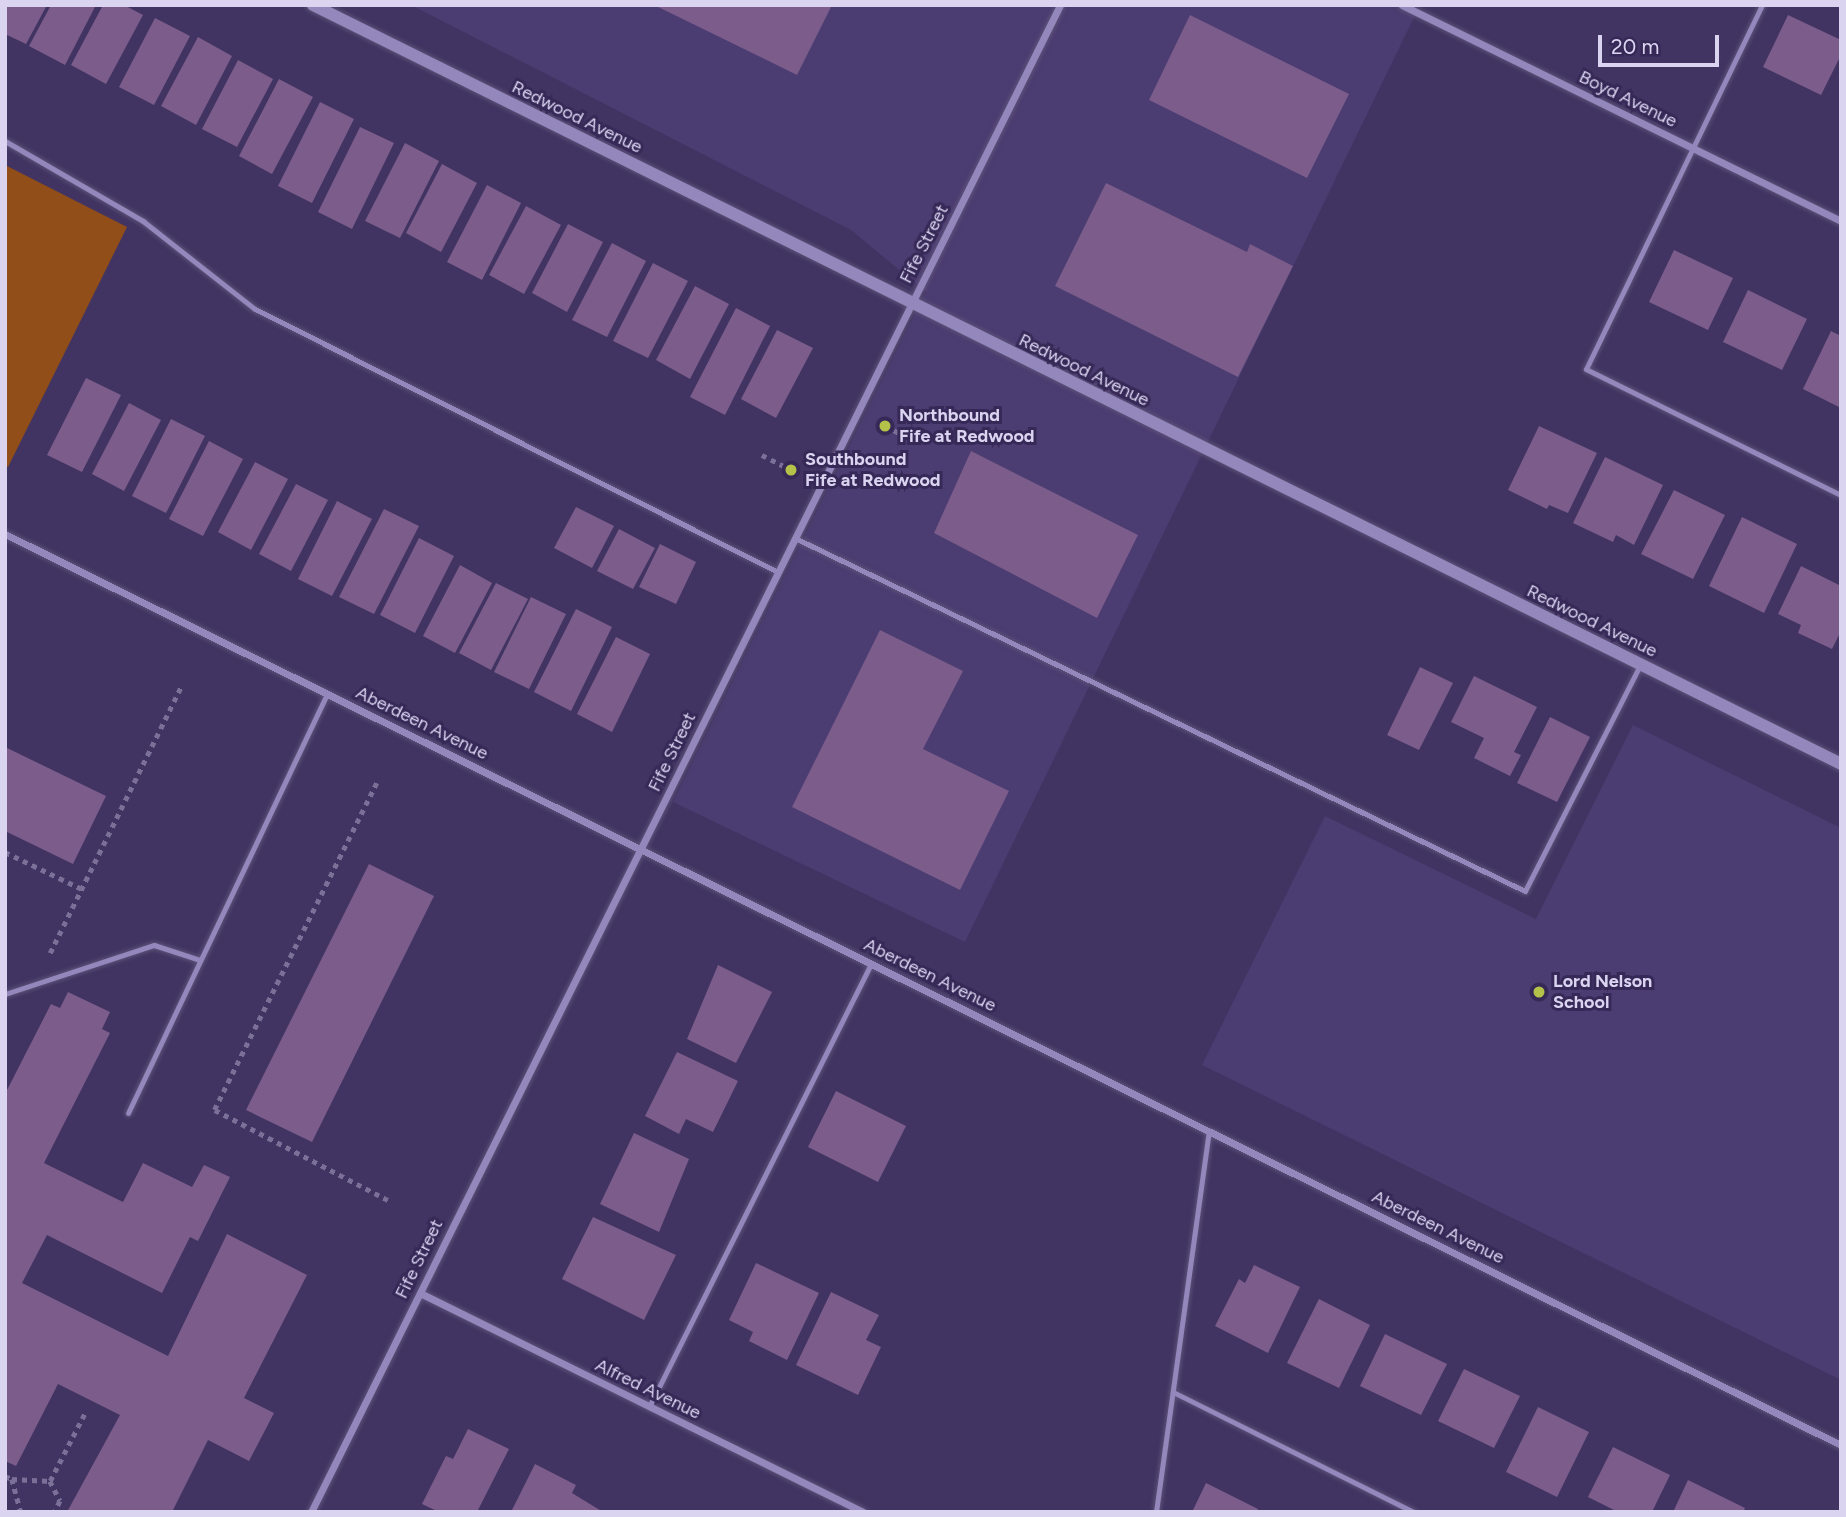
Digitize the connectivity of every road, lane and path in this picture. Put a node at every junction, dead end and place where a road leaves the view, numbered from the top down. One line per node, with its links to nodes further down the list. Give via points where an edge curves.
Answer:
1 (313, 5): 8 (street, Redwood Avenue)
2 (1060, 5): 8 (street, Fife Street)
3 (1402, 5): 6 (street, Boyd Avenue)
4 (1762, 5): 6 (lane)
5 (5, 142): 16 (lane, via 143,221 256,309)
6 (1693, 149): 7 (street, Boyd Avenue); 13 (lane, via 1586,369)
7 (1841, 221)
8 (912, 303): 15 (street, Fife Street); 17 (street, Redwood Avenue)
9 (885, 426): 10 (path)
10 (919, 443)
11 (762, 455): 12 (path)
12 (791, 470)
13 (1841, 495)
14 (5, 534): 19 (street, Aberdeen Avenue)
15 (795, 538): 16 (street, Fife Street); 17 (lane, via 1525,891)
16 (778, 572): 22 (street, Fife Street)
17 (1640, 665): 20 (street, Redwood Avenue)
18 (181, 685): 24 (path)
19 (327, 694): 22 (street, Aberdeen Avenue); 26 (lane)
20 (1841, 764)
21 (377, 783): 31 (path, via 215,1110)
22 (641, 849): 27 (street, Aberdeen Avenue); 32 (street, Fife Street)
23 (5, 852): 24 (path)
24 (82, 889): 25 (path)
25 (49, 954)
26 (200, 960): 28 (lane, via 154,945); 29 (lane)
27 (871, 963): 30 (street, Aberdeen Avenue); 34 (lane)
28 (5, 994)
29 (128, 1113)
30 (1209, 1131): 33 (lane); 36 (street, Aberdeen Avenue)
31 (392, 1202)
32 (420, 1293): 34 (street, Alfred Avenue); 42 (street, Fife Street)
33 (1173, 1392): 44 (lane); 45 (lane)
34 (649, 1406): 43 (street, Alfred Avenue)
35 (86, 1411): 39 (path)
36 (1841, 1445)
37 (5, 1476): 38 (path)
38 (12, 1479): 39 (path); 40 (path)
39 (50, 1481): 41 (path, via 60,1501)
40 (21, 1512)
41 (55, 1512)
42 (312, 1512)
43 (863, 1512)
44 (1156, 1512)
45 (1414, 1512)

